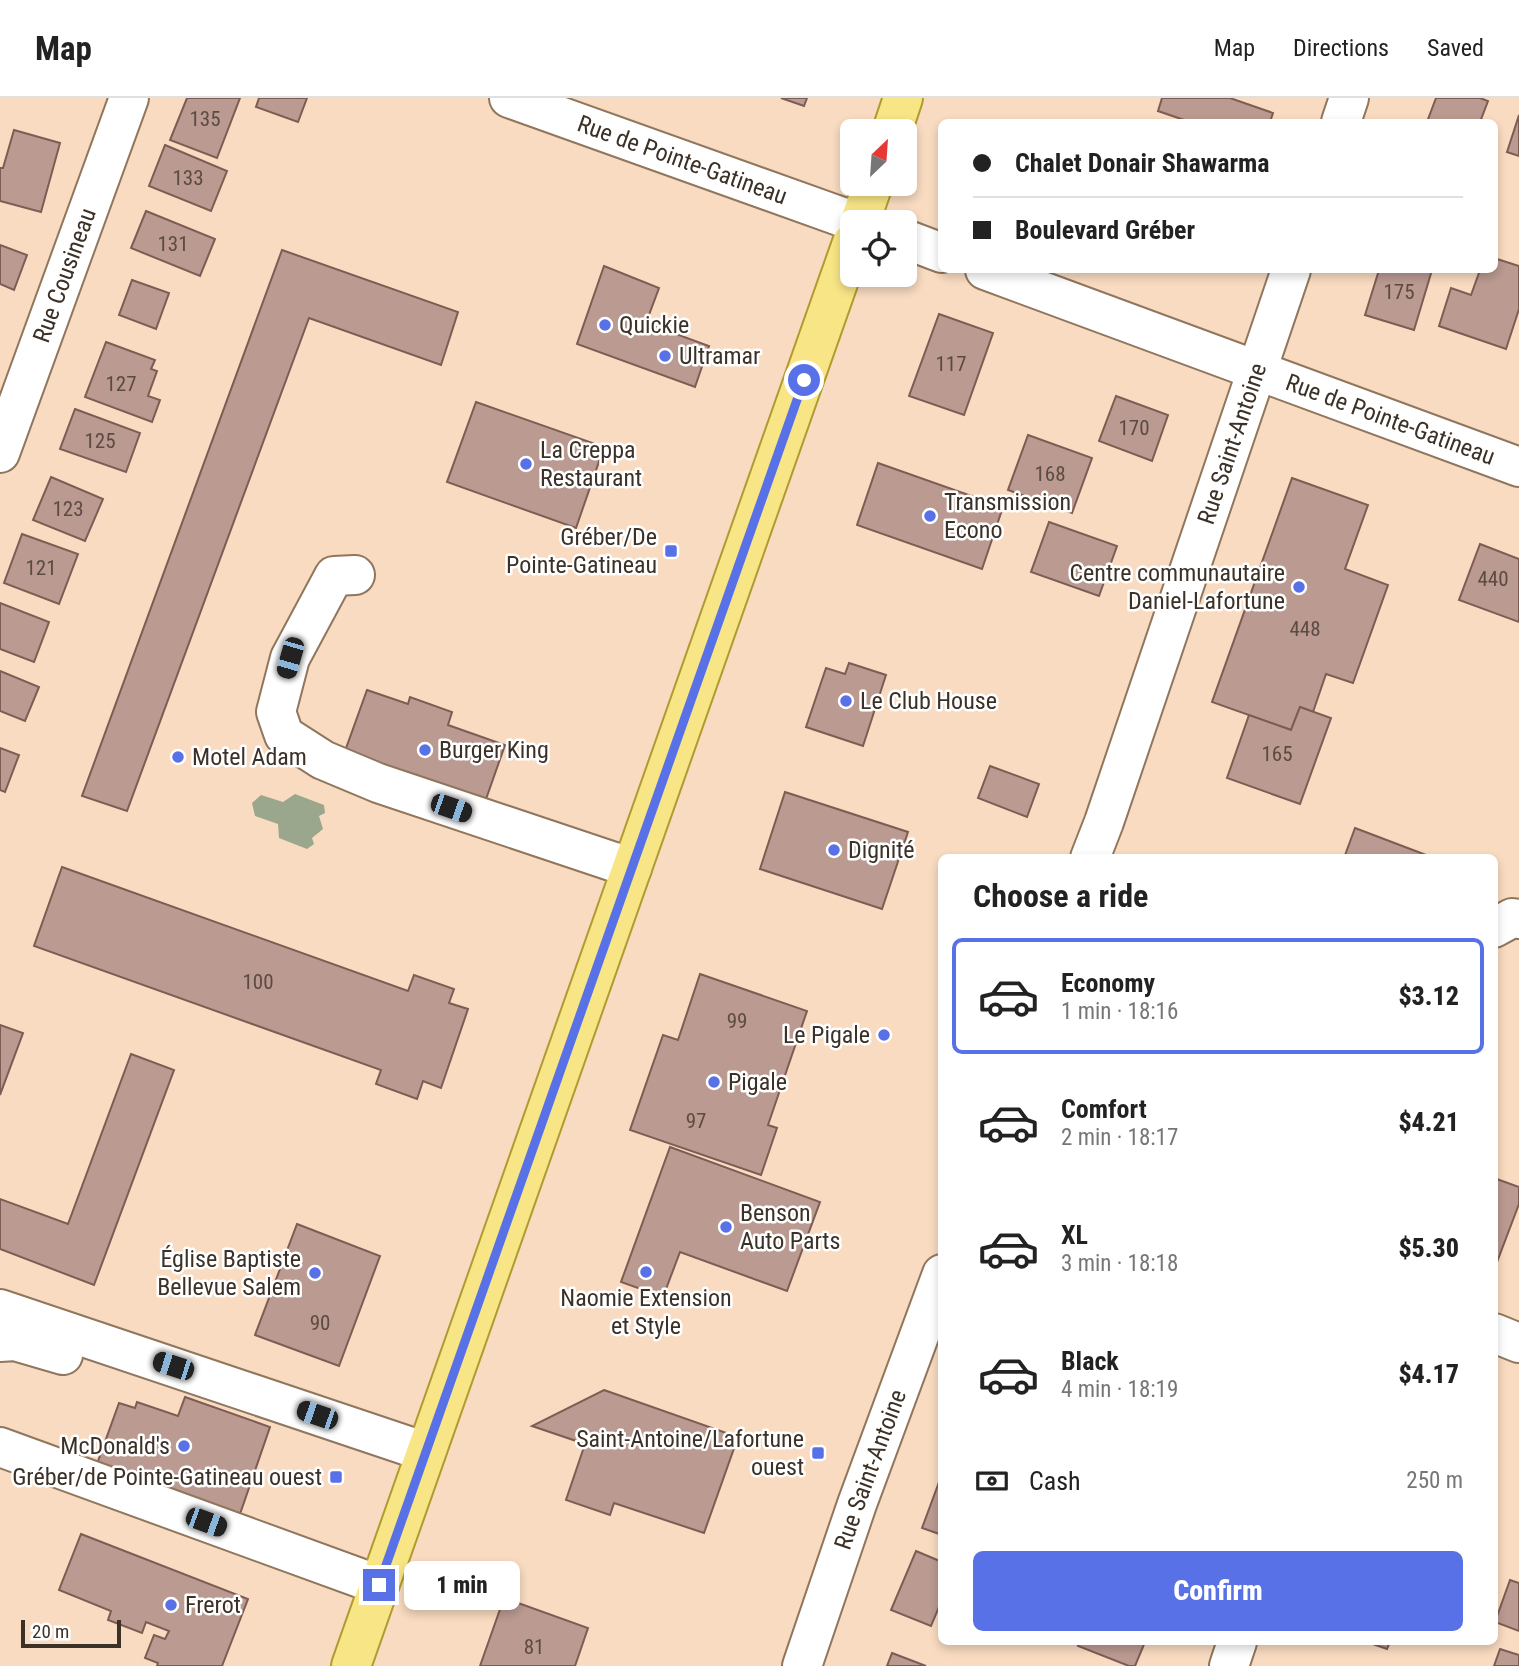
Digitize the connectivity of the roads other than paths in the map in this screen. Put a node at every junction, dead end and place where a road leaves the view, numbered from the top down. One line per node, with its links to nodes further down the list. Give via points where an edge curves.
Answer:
1 (129, 98): 15 (street, Rue Cousineau)
2 (509, 98): 5 (street, Rue de Pointe-Gatineau)
3 (903, 98): 6 (main road)
4 (1349, 98): 7 (street)
5 (571, 109): 8 (street, Rue de Pointe-Gatineau, via 679,157)
6 (896, 119)
7 (1342, 119)
8 (840, 215)
9 (917, 244): 10 (street)
10 (938, 251)
11 (993, 273): 14 (street, Rue de Pointe-Gatineau)
12 (1290, 273): 14 (street, Rue Saint-Antoine)
13 (840, 277): 19 (main road)
14 (1256, 370): 16 (street, Rue de Pointe-Gatineau); 18 (street, Rue Saint-Antoine)
15 (0, 453)
16 (1519, 467)
17 (355, 575): 19 (street, via 334,576 290,658 275,712 284,735 323,760 378,783)
18 (1092, 854)
19 (632, 868): 27 (main road)
20 (1519, 919): 21 (street)
21 (1498, 926)
22 (938, 1285): 31 (street, Rue Saint-Antoine)
23 (1498, 1335): 25 (street)
24 (4, 1341): 27 (street)
25 (1519, 1343)
26 (0, 1447): 28 (street)
27 (424, 1459): 28 (main road)
28 (379, 1585): 30 (main road)
29 (1236, 1645): 32 (street)
30 (351, 1666)
31 (802, 1666)
32 (1229, 1666)

